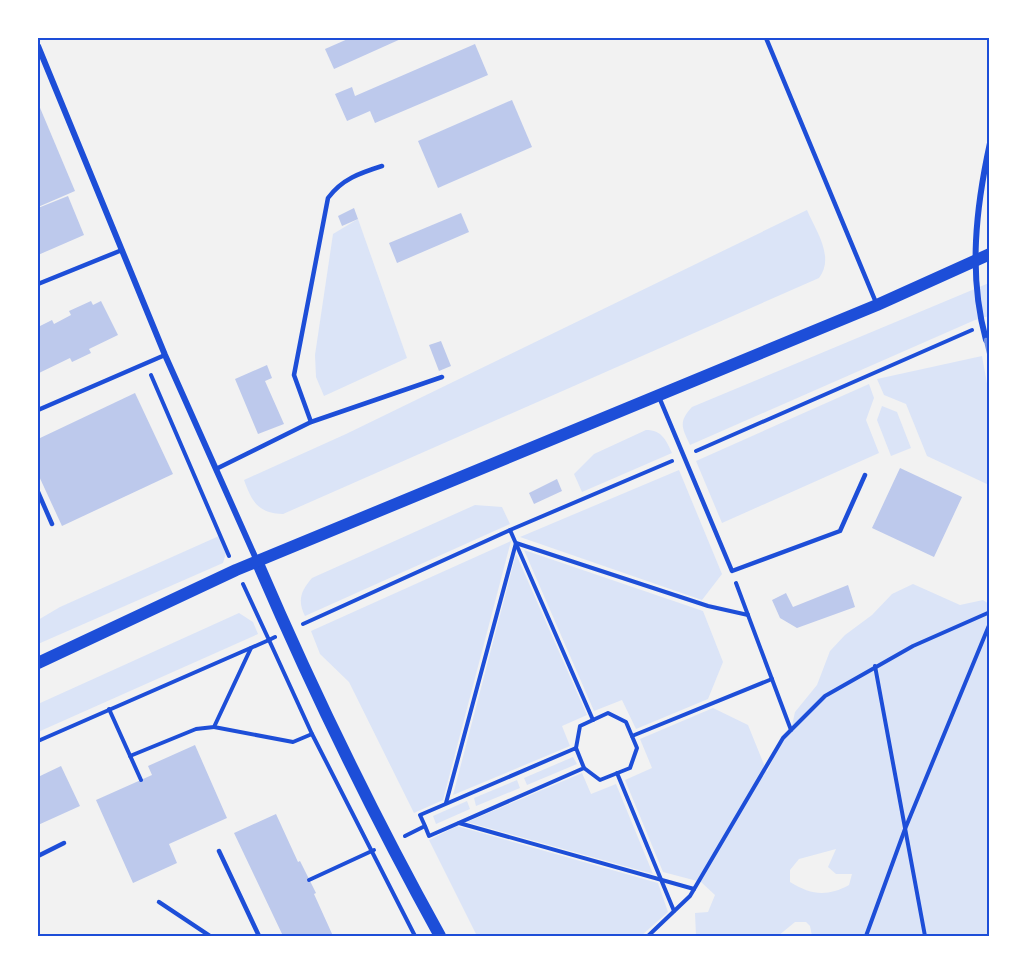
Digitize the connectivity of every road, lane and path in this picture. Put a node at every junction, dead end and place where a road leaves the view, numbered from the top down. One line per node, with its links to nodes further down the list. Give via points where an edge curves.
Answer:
1 (766, 38): 9 (lane)
2 (38, 46): 5 (street)
3 (990, 143): 7 (street, via 979,201)
4 (382, 166): 17 (lane, via 346,179 328,198 294,375)
5 (122, 250): 8 (lane); 12 (street)
6 (990, 254): 7 (main road)
7 (975, 261): 9 (main road); 10 (street)
8 (38, 284)
9 (877, 305): 15 (main road)
10 (982, 326): 11 (street); 18 (path)
11 (986, 340)
12 (165, 355): 13 (lane); 19 (street)
13 (146, 363): 16 (lane); 26 (path)
14 (442, 377): 17 (lane)
15 (658, 394): 18 (lane); 25 (main road)
16 (38, 410)
17 (311, 422): 19 (lane)
18 (684, 455): 23 (path); 27 (lane)
19 (216, 469): 25 (street)
20 (865, 475): 27 (lane, via 840,531)
21 (38, 492): 22 (lane)
22 (52, 524)
23 (510, 530): 24 (path); 31 (path)
24 (516, 543): 29 (path, via 708,606); 38 (path); 49 (path)
25 (257, 561): 26 (main road); 31 (main road)
26 (236, 570): 32 (path); 34 (main road)
27 (732, 571): 29 (path)
28 (990, 612): 35 (path)
29 (748, 615): 36 (path)
30 (990, 623): 52 (path)
31 (287, 631): 32 (path); 53 (main road)
32 (269, 640): 33 (path); 41 (path)
33 (251, 647): 37 (path); 39 (path)
34 (38, 663)
35 (875, 666): 40 (path, via 825,696); 52 (path)
36 (772, 679): 40 (path); 42 (path)
37 (109, 709): 43 (path); 45 (path)
38 (593, 720): 42 (path, via 608,712 626,722); 44 (path, via 580,726)
39 (214, 727): 41 (path, via 293,742); 45 (path, via 196,729)
40 (791, 730): 60 (path)
41 (312, 734): 56 (path)
42 (632, 736): 47 (path, via 637,748 630,768)
43 (38, 741)
44 (576, 748): 46 (path); 49 (path)
45 (130, 756): 48 (path)
46 (584, 768): 47 (path, via 600,780); 50 (path)
47 (617, 773): 59 (path)
48 (141, 780)
49 (446, 803): 51 (path, via 420,815)
50 (458, 823): 51 (path, via 429,836); 59 (path)
51 (425, 826): 53 (path)
52 (905, 829): 68 (path); 69 (path)
53 (391, 842): 56 (path); 66 (main road)
54 (64, 843): 57 (lane)
55 (219, 851): 64 (lane)
56 (372, 851): 58 (path); 65 (path)
57 (38, 856)
58 (309, 880)
59 (661, 880): 60 (path); 62 (path)
60 (694, 889): 62 (path)
61 (159, 902): 63 (lane)
62 (674, 911): 67 (path)
63 (210, 936)
64 (259, 936)
65 (415, 936)
66 (440, 936)
67 (651, 936)
68 (867, 936)
69 (925, 936)

